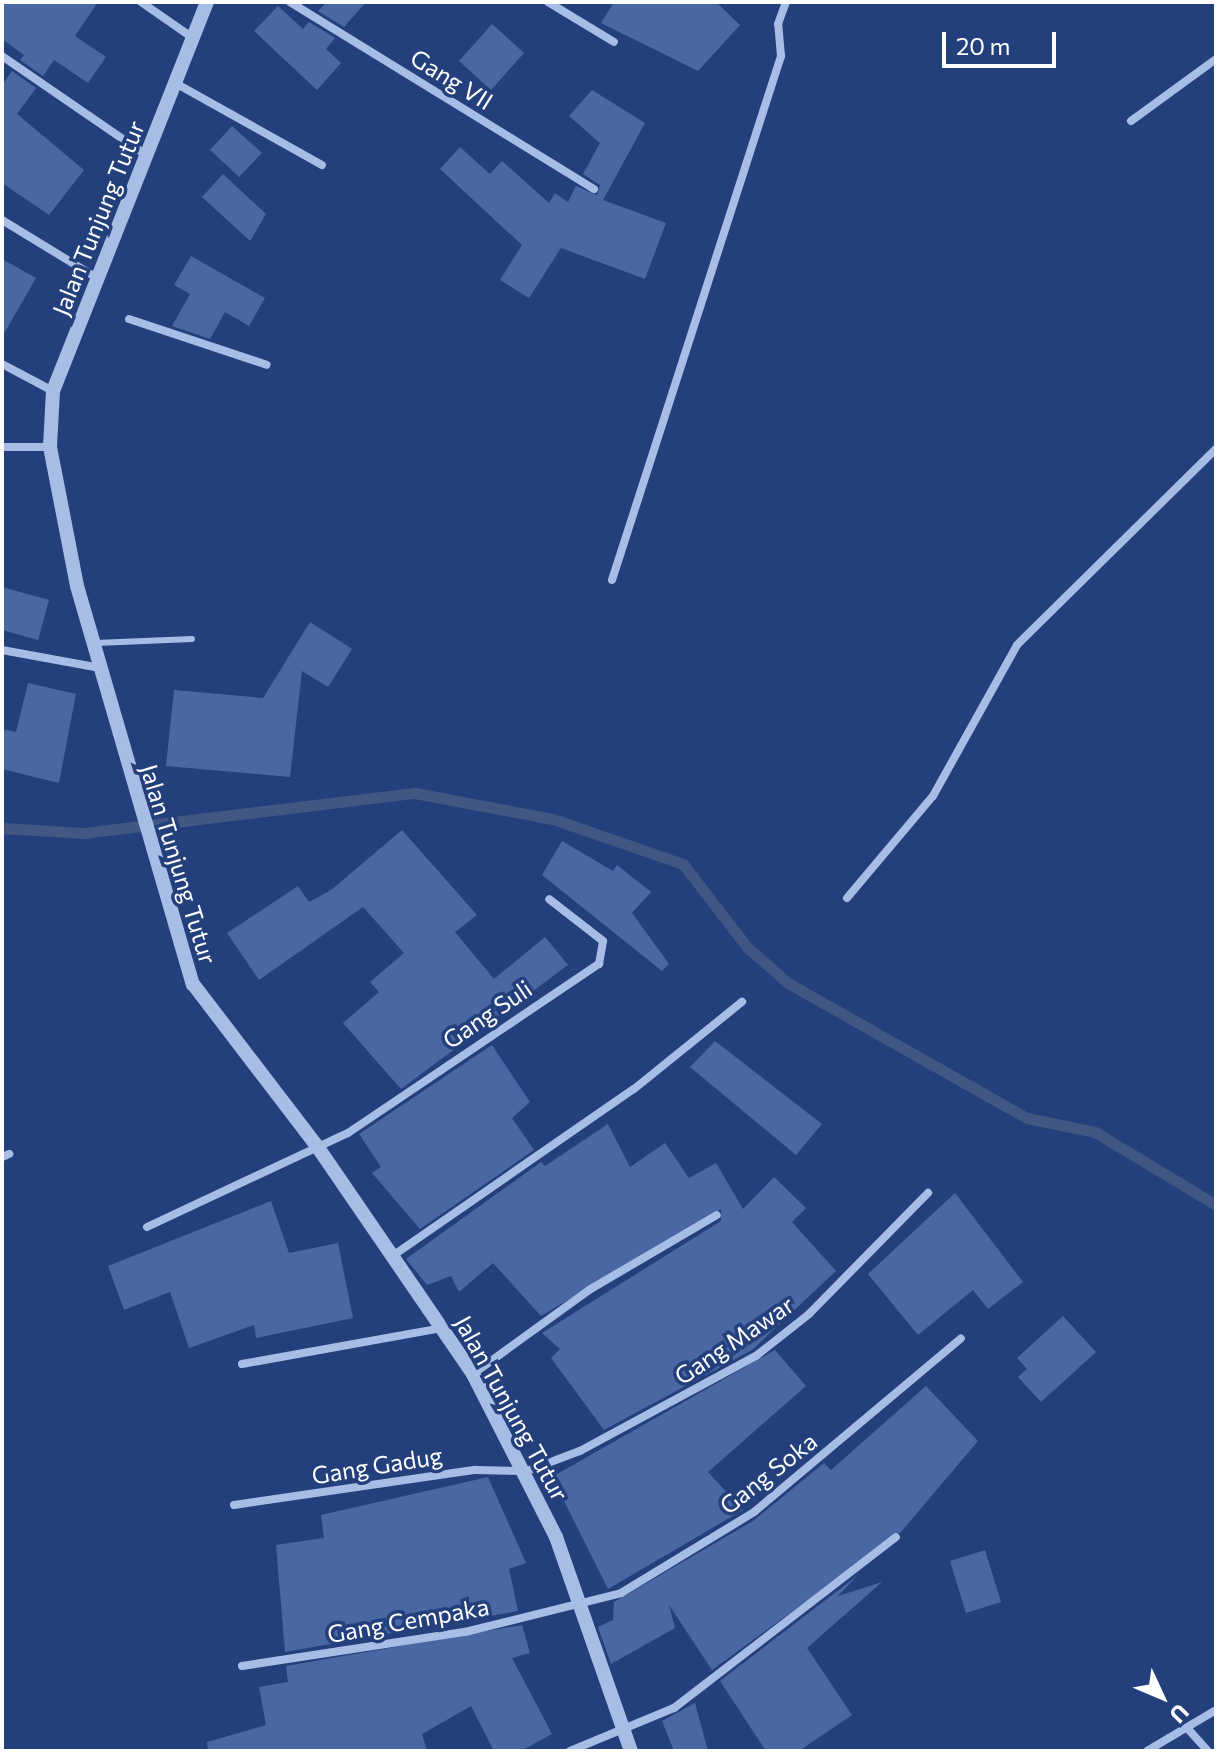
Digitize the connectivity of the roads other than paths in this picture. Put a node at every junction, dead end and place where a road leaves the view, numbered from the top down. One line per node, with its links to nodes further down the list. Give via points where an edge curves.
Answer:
1 (141, 2): 6 (street)
2 (207, 2): 6 (street, Jalan Tunjung Tutur)
3 (290, 2): 14 (street, Gang VII)
4 (548, 2): 7 (street)
5 (786, 2): 24 (street, via 778,24 781,56)
6 (194, 39): 10 (street, Jalan Tunjung Tutur)
7 (614, 42)
8 (2, 56): 12 (street)
9 (1216, 59): 11 (street)
10 (177, 84): 12 (street, Jalan Tunjung Tutur); 13 (street)
11 (1131, 121)
12 (146, 155): 16 (street, Jalan Tunjung Tutur)
13 (322, 165)
14 (594, 189)
15 (2, 220): 16 (street)
16 (97, 278): 20 (street, Jalan Tunjung Tutur)
17 (129, 319): 19 (street)
18 (2, 364): 20 (street)
19 (267, 365)
20 (53, 391): 22 (street, Jalan Tunjung Tutur)
21 (2, 447): 22 (street)
22 (50, 447): 26 (street, Jalan Tunjung Tutur)
23 (1216, 449): 29 (street, via 1017,645 949,772)
24 (612, 580)
25 (192, 639): 26 (lane)
26 (93, 644): 28 (street, Jalan Tunjung Tutur)
27 (2, 650): 28 (street)
28 (100, 668): 32 (street, Jalan Tunjung Tutur, via 171,924 193,984)
29 (847, 898)
30 (549, 899): 32 (street, Gang Suli, via 603,941 599,964)
31 (742, 1002): 36 (street, via 622,1098)
32 (319, 1149): 35 (street); 36 (street, Jalan Tunjung Tutur)
33 (928, 1193): 41 (street, Gang Mawar, via 809,1314 756,1356 641,1423)
34 (717, 1215): 40 (street, via 589,1290)
35 (147, 1227)
36 (390, 1257): 37 (street, Jalan Tunjung Tutur)
37 (443, 1328): 39 (street); 40 (street, Jalan Tunjung Tutur)
38 (961, 1338): 44 (street, Gang Soka, via 754,1512 659,1574)
39 (242, 1364)
40 (473, 1374): 41 (street, Jalan Tunjung Tutur)
41 (527, 1471): 42 (street, Gang Gadug, via 475,1470); 44 (street, Jalan Tunjung Tutur)
42 (234, 1505)
43 (896, 1537): 48 (street, via 771,1640)
44 (580, 1606): 45 (street, Gang Cempaka); 48 (street, Jalan Tunjung Tutur)
45 (242, 1666)
46 (1216, 1710): 47 (street)
47 (1189, 1730): 51 (street); 52 (street)
48 (625, 1735): 49 (street); 50 (street, Jalan Tunjung Tutur)
49 (570, 1751)
50 (631, 1751)
51 (1147, 1751)
52 (1208, 1751)

